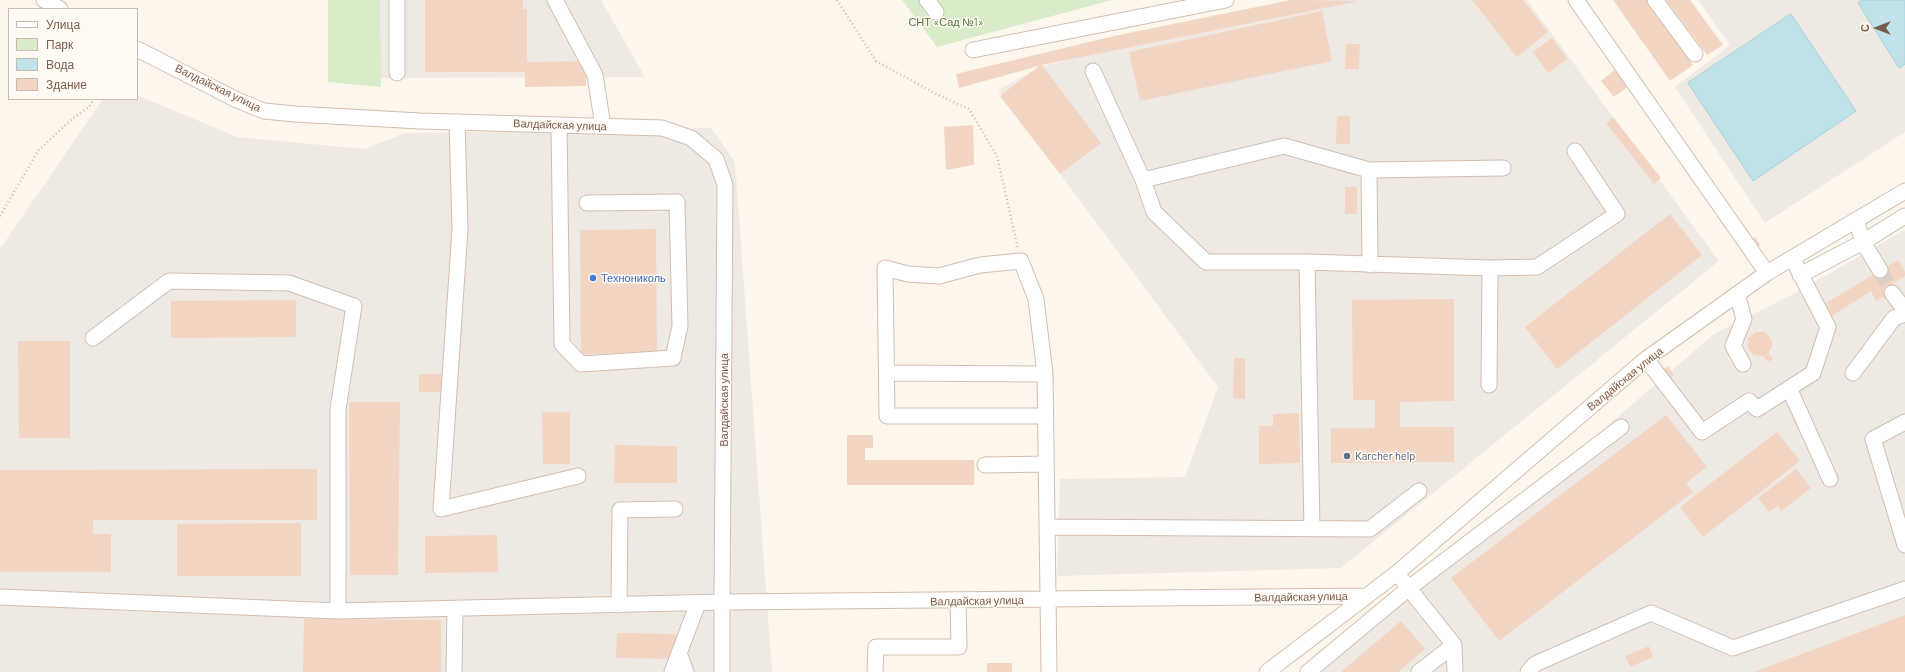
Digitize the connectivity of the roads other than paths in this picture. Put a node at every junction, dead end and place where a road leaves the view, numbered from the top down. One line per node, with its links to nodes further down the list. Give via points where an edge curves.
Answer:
1 (44, 0): 8 (street)
2 (397, 0): 14 (street)
3 (555, 0): 17 (street, via 595,75)
4 (927, 0): 9 (street)
5 (1226, 0): 11 (street)
6 (1576, 0): 32 (street)
7 (1655, 0): 12 (street)
8 (58, 8)
9 (936, 12)
10 (138, 50): 15 (street, Валдайская улица, via 264,111)
11 (972, 50)
12 (1695, 54)
13 (1093, 71): 21 (street)
14 (397, 73)
15 (457, 122): 16 (street, Валдайская улица); 51 (street, via 460,229 441,509)
16 (559, 125): 17 (street, Валдайская улица); 23 (street, via 562,344 582,364 673,358 680,326 677,202)
17 (603, 126): 65 (street, Валдайская улица, via 662,128 691,138 716,159 725,185)
18 (1575, 151): 30 (street, via 1617,214 1537,267)
19 (1503, 168): 20 (street)
20 (1369, 170): 21 (street, via 1284,146); 29 (street)
21 (1143, 180): 28 (street, via 1154,212 1206,262)
22 (1905, 191): 25 (street, Валдайская улица)
23 (587, 203)
24 (1905, 216): 26 (street)
25 (1856, 220): 26 (street); 27 (street, Валдайская улица)
26 (1863, 242): 31 (street); 33 (street)
27 (1792, 258): 32 (street, Валдайская улица); 33 (street)
28 (1307, 262): 29 (street); 56 (street)
29 (1370, 265): 30 (street)
30 (1490, 268): 44 (street)
31 (1880, 270)
32 (1767, 273): 35 (street, Валдайская улица)
33 (1800, 275): 45 (street, via 1828,327 1813,373)
34 (1892, 293): 36 (street)
35 (1737, 294): 39 (street, Валдайская улица); 40 (street, via 1744,319 1733,346)
36 (1905, 310)
37 (1905, 314): 42 (street, via 1894,318)
38 (93, 338): 69 (street, via 169,281 289,283 354,306 338,409)
39 (1646, 359): 45 (street, via 1702,432 1749,401 1757,409); 58 (street, Валдайская улица)
40 (1743, 364)
41 (888, 373): 43 (street); 43 (street, via 885,268 908,274 939,276 980,265 1021,261 1036,299); 46 (street, via 887,416)
42 (1853, 373)
43 (1045, 374): 46 (street)
44 (1489, 386)
45 (1789, 388): 52 (street)
46 (1046, 416): 49 (street)
47 (1905, 422): 57 (street, via 1873,439)
48 (1621, 427): 59 (street)
49 (1046, 464): 50 (street); 55 (street)
50 (985, 465)
51 (578, 476)
52 (1830, 479)
53 (1419, 491): 56 (street, via 1370,529)
54 (675, 509): 67 (street, via 620,510)
55 (1048, 527): 56 (street); 63 (street)
56 (1312, 529)
57 (1905, 545)
58 (1397, 573): 59 (street); 61 (street, Валдайская улица)
59 (1409, 588): 70 (street); 79 (street)
60 (1905, 589): 82 (street, via 1734,648 1651,613 1534,664)
61 (1366, 596): 63 (street, Валдайская улица); 78 (street, Валдайская улица)
62 (0, 597): 69 (street)
63 (1049, 600): 64 (street, Валдайская улица); 72 (street)
64 (958, 601): 65 (street, Валдайская улица); 77 (street, via 959,647 876,647)
65 (722, 602): 66 (street); 76 (street)
66 (698, 603): 67 (street); 71 (street)
67 (619, 605): 68 (street)
68 (455, 609): 69 (street); 73 (street)
69 (338, 610)
70 (1454, 645): 80 (street); 81 (street)
71 (679, 653): 74 (street); 75 (street)
72 (1049, 671)
73 (454, 672)
74 (672, 672)
75 (686, 672)
76 (722, 672)
77 (875, 672)
78 (1267, 672)
79 (1308, 672)
80 (1420, 672)
81 (1455, 672)
82 (1528, 672)

